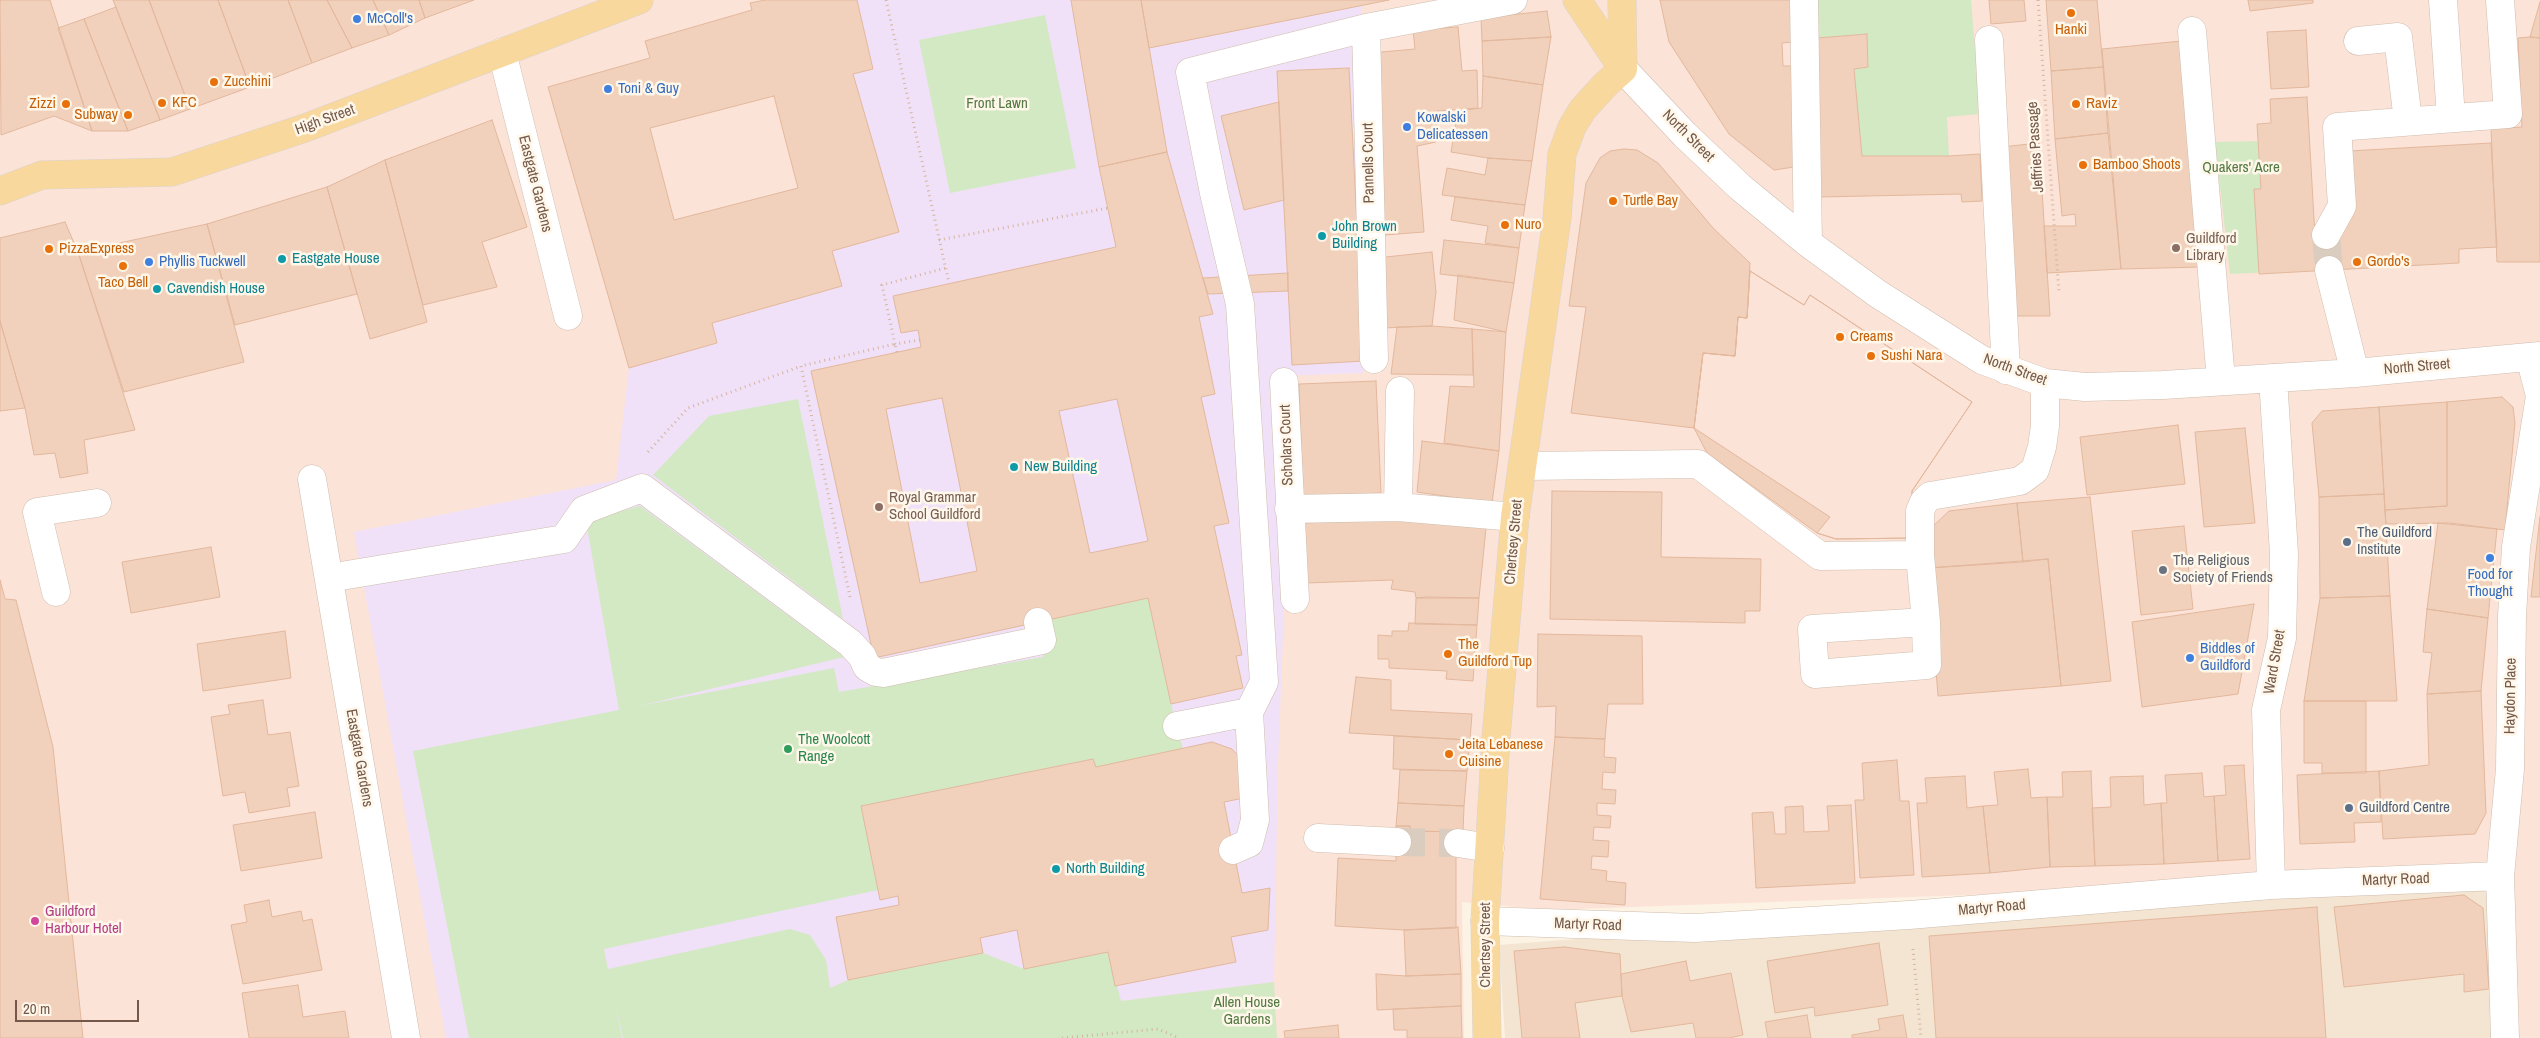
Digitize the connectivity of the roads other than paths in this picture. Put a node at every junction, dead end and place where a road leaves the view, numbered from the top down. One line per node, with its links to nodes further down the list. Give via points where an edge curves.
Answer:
1 (639, 0): 12 (main road, High Street)
2 (1513, 0): 8 (street)
3 (1577, 0): 13 (main road, North Street)
4 (1622, 0): 13 (main road)
5 (1804, 0): 18 (street)
6 (2443, 0): 14 (street)
7 (2500, 0): 14 (street, via 2508,114)
8 (1366, 28): 22 (street, Pannells Court); 42 (street, via 1190,72 1204,149 1240,304 1264,682)
9 (2192, 30): 26 (street)
10 (1989, 40): 23 (street)
11 (2358, 42): 15 (street, via 2398,37)
12 (502, 52): 16 (main road, High Street, via 305,128 172,172 42,175); 20 (street, Eastgate Gardens)
13 (1623, 69): 18 (street, North Street, via 1740,187); 30 (main road, Chertsey Street, via 1583,109 1562,154 1557,218)
14 (2451, 118): 15 (street)
15 (2408, 121): 17 (street, via 2337,126 2342,206)
16 (0, 191)
17 (2326, 236)
18 (1808, 243): 23 (street, North Street, via 1878,294 1982,360)
19 (2329, 270): 24 (street)
20 (568, 316)
21 (2535, 356): 24 (street, North Street); 49 (street, Haydon Place, via 2540,396 2516,547 2510,768)
22 (1374, 359)
23 (2006, 370): 28 (street, North Street)
24 (2354, 373): 25 (street, North Street)
25 (2273, 378): 26 (street, North Street); 50 (street, Ward Street, via 2284,554 2282,638 2266,710)
26 (2221, 381): 28 (street, North Street, via 2085,387)
27 (1284, 382): 34 (street, Scholars Court)
28 (2045, 383): 36 (street, via 2045,426 2035,470 2020,480 1930,496 1920,511)
29 (1400, 391): 33 (street)
30 (1523, 466): 35 (main road, Chertsey Street); 36 (street, via 1698,464 1820,556)
31 (312, 479): 37 (street, Eastgate Gardens)
32 (97, 503): 38 (street, via 37,512)
33 (1398, 507): 34 (street); 35 (street)
34 (1289, 509): 39 (street, Scholars Court)
35 (1515, 517): 47 (main road, Chertsey Street)
36 (1920, 555): 41 (street)
37 (329, 578): 40 (street, via 564,539 584,510 642,488 850,643 862,656 866,667 876,672 1042,640); 52 (street, Eastgate Gardens)
38 (56, 592)
39 (1295, 599)
40 (1038, 622)
41 (1926, 622)
42 (1250, 712): 43 (street); 48 (street, via 1255,820 1249,843)
43 (1177, 726)
44 (1318, 838): 45 (street)
45 (1397, 842)
46 (1458, 843): 47 (street)
47 (1490, 848): 51 (main road, Chertsey Street)
48 (1234, 850)
49 (2500, 876): 50 (street, Martyr Road); 54 (street, Haydon Place)
50 (2271, 885): 51 (street, Martyr Road, via 1909,915 1695,928)
51 (1485, 920): 53 (main road, Chertsey Street)
52 (406, 1038)
53 (1487, 1038)
54 (2505, 1038)

